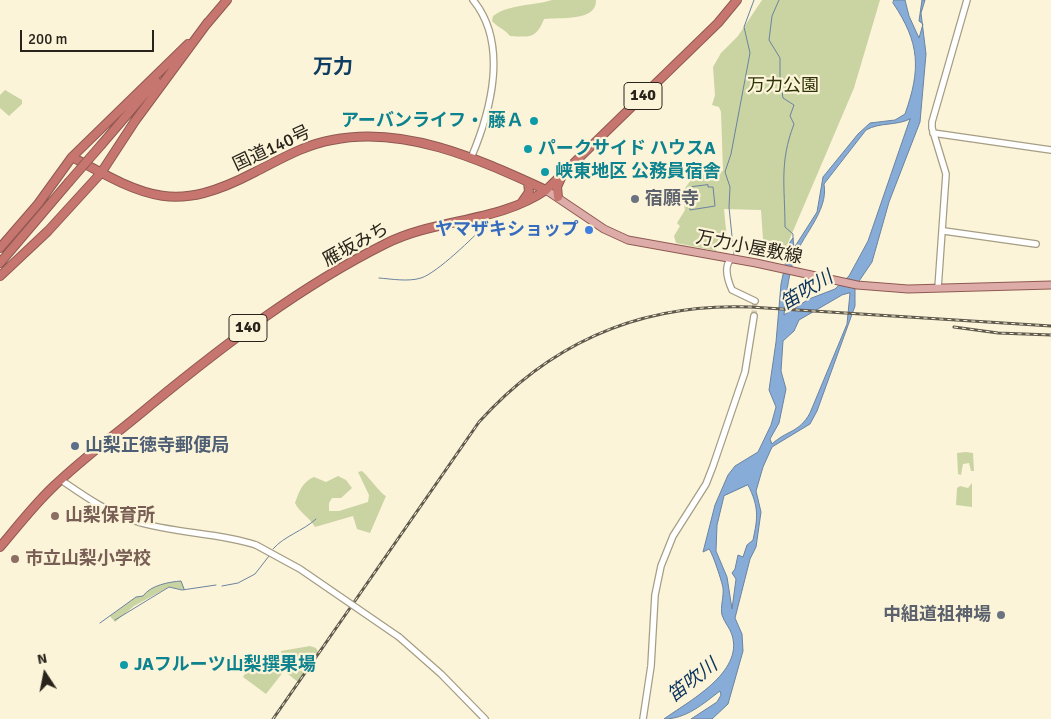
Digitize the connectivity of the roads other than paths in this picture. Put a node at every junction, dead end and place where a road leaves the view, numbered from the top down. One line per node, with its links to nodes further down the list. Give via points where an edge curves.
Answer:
1 (227, 0): 5 (highway)
2 (473, 0): 10 (street, via 489,29 494,63 485,124)
3 (737, 0): 12 (highway, 雁坂みち / 140, via 718,23)
4 (967, 0): 7 (street, via 932,122)
5 (208, 22): 6 (highway); 11 (highway)
6 (190, 42): 9 (highway); 21 (highway, bridge)
7 (933, 133): 8 (street); 17 (street, via 946,169)
8 (1051, 150)
9 (72, 157): 11 (highway, 国道140号); 19 (highway)
10 (471, 158): 11 (highway, 国道140号, via 398,138 333,139 290,153 219,190 180,197 146,194); 13 (highway, 国道140号)
11 (101, 173): 22 (highway, via 48,231)
12 (562, 176): 14 (highway, 雁坂みち / 140); 15 (highway, via 557,187)
13 (528, 182): 14 (highway, 国道140号); 16 (highway, via 529,192)
14 (546, 190): 15 (main road, 万力小屋敷線); 16 (highway, 雁坂みち / 140)
15 (558, 198): 20 (main road, 万力小屋敷線, via 604,229 628,240)
16 (519, 206): 27 (highway, 雁坂みち / 140, via 404,236 366,254 235,337)
17 (944, 231): 18 (street); 24 (street)
18 (1036, 244)
19 (0, 248)
20 (730, 259): 24 (main road, 万力小屋敷線, via 870,286); 25 (street, via 727,271 732,290)
21 (0, 263)
22 (0, 276)
23 (1051, 285): 24 (main road, 万力小屋敷線)
24 (938, 288)
25 (755, 301)
26 (754, 316): 30 (street, via 745,372 713,466 706,484 677,528 661,566 655,595 651,666)
27 (60, 480): 28 (highway, 雁坂みち / 140); 29 (street, bridge, via 134,521 256,545 300,569 399,638 441,674)
28 (0, 547)
29 (485, 719)
30 (643, 719)

